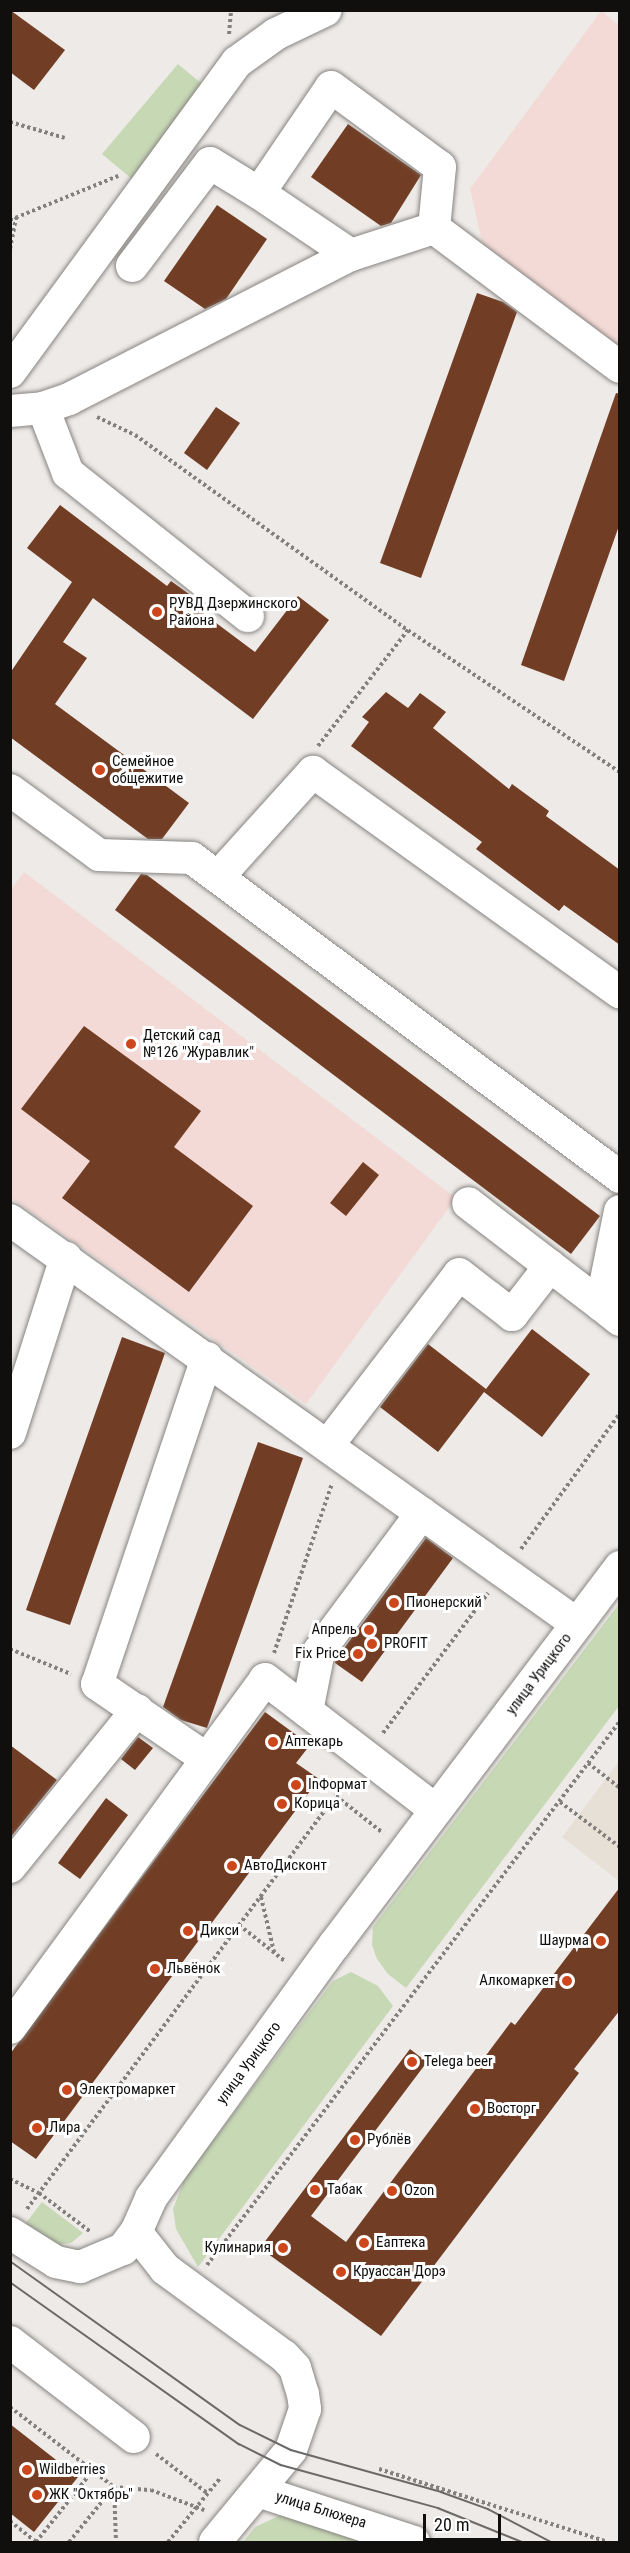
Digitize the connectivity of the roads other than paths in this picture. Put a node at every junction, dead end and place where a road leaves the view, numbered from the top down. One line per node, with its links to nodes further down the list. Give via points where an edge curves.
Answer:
1 (326, 10): 7 (street, via 276,34 237,62)
2 (259, 193): 3 (street, via 331,87 441,167); 4 (street); 5 (street, via 210,163)
3 (434, 228): 4 (street); 6 (street)
4 (351, 255): 8 (street, via 69,399)
5 (132, 266)
6 (620, 367)
7 (10, 372)
8 (43, 408): 9 (street); 10 (street, via 68,473)
9 (10, 411)
10 (248, 616)
11 (10, 790): 12 (street, via 99,855 192,858)
12 (218, 877): 13 (street, via 313,772); 14 (street)
13 (620, 993)
14 (620, 1177)
15 (468, 1203): 19 (street)
16 (620, 1211): 20 (street)
17 (10, 1220): 18 (street)
18 (66, 1258): 21 (street); 22 (street)
19 (550, 1266): 20 (street); 23 (street, via 512,1315 459,1274)
20 (610, 1312)
21 (207, 1359): 23 (street); 27 (street, via 97,1684)
22 (10, 1433)
23 (335, 1450): 24 (street)
24 (422, 1513): 26 (street); 28 (street, via 319,1651)
25 (620, 1567): 26 (street, улица Урицкого)
26 (577, 1624): 30 (street, улица Урицкого)
27 (137, 1710): 29 (street); 31 (street)
28 (308, 1711): 29 (street, via 265,1679); 30 (street)
29 (207, 1759): 32 (street)
30 (436, 1810): 34 (street, улица Урицкого, via 151,2198)
31 (10, 1867)
32 (10, 2028)
33 (16, 2224): 34 (street, via 56,2262 80,2267 123,2249)
34 (136, 2232): 37 (street, via 165,2269 295,2368 305,2409 300,2429 291,2450)
35 (10, 2342): 36 (street)
36 (134, 2437)
37 (261, 2492): 38 (street); 39 (street, улица Блюхера)
38 (215, 2542)
39 (414, 2542)

